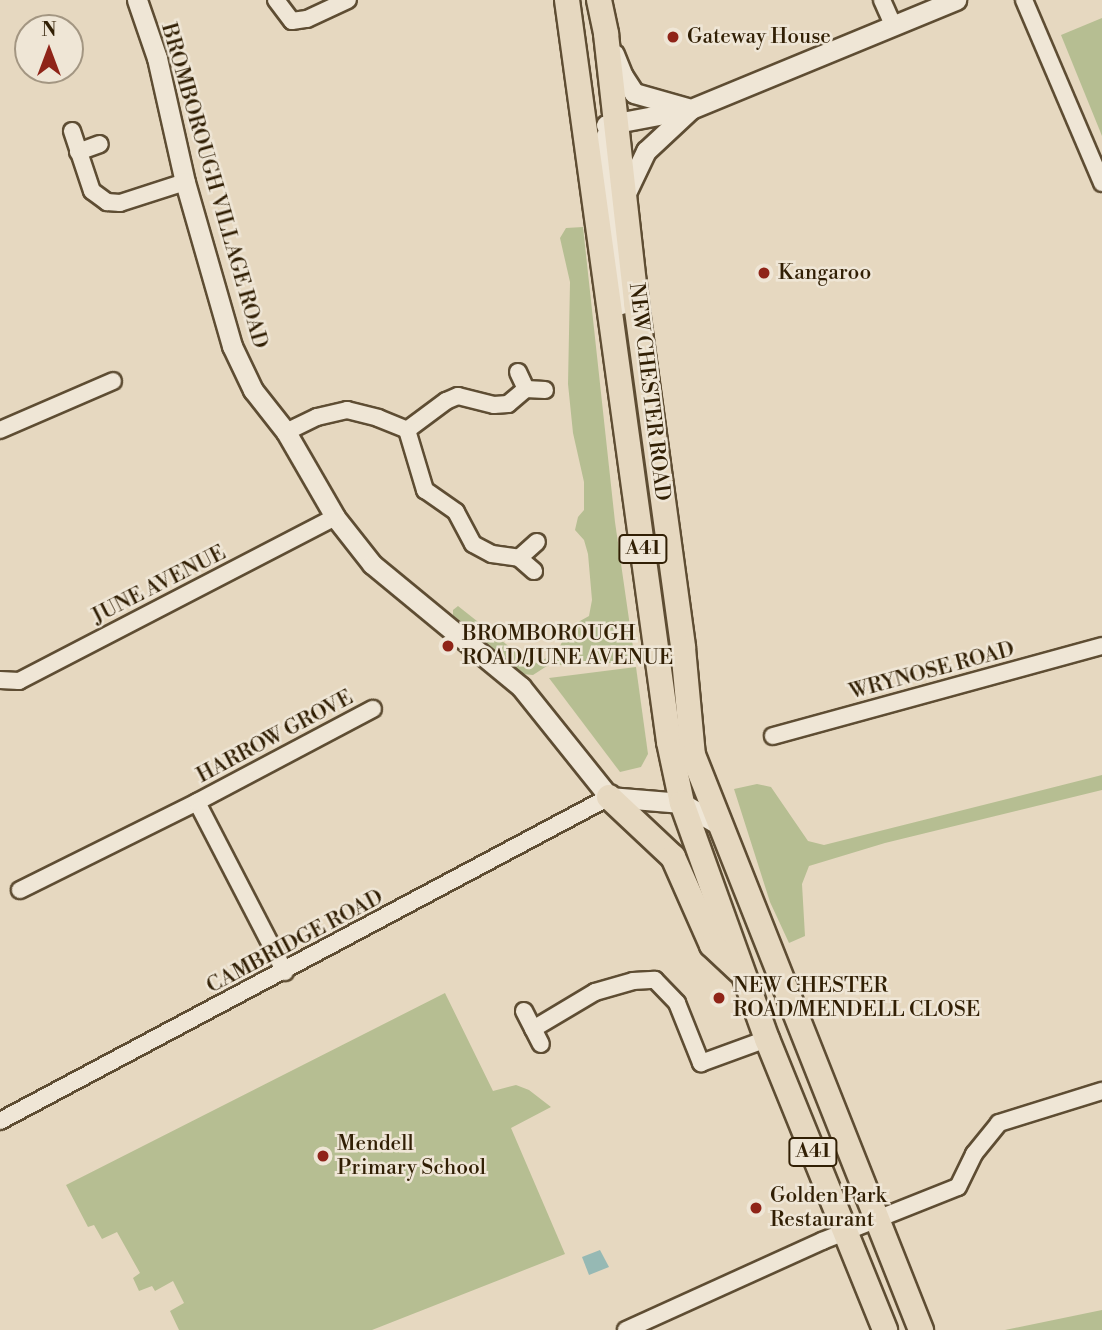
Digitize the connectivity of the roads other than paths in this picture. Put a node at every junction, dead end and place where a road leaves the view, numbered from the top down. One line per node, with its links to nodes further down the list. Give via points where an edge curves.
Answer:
1 (137, 0): 17 (street, BROMBOROUGH VILLAGE ROAD, via 157,58)
2 (276, 0): 3 (street, via 292,21)
3 (348, 0)
4 (567, 0): 12 (highway, NEW CHESTER ROAD / A41)
5 (599, 0): 10 (highway, NEW CHESTER ROAD / A41)
6 (882, 0): 9 (street)
7 (956, 0): 9 (street)
8 (1024, 0): 18 (street)
9 (893, 25): 11 (street)
10 (606, 34): 11 (street, via 622,76 634,93); 13 (highway, NEW CHESTER ROAD / A41)
11 (691, 109): 13 (street); 19 (street, via 646,151)
12 (583, 115): 13 (street, via 592,123); 28 (highway, NEW CHESTER ROAD / A41)
13 (617, 125): 19 (highway, NEW CHESTER ROAD / A41); 28 (street, via 606,136 604,155)
14 (72, 131): 16 (street)
15 (100, 144): 16 (street)
16 (78, 152): 17 (street, via 92,191 107,202 120,203)
17 (185, 182): 26 (street, BROMBOROUGH VILLAGE ROAD, via 232,346 253,390)
18 (1102, 183)
19 (625, 195): 36 (highway, NEW CHESTER ROAD / A41)
20 (518, 372): 22 (street)
21 (113, 381): 24 (street)
22 (526, 390): 23 (street); 25 (street, via 508,404 458,396)
23 (545, 390)
24 (0, 430)
25 (407, 430): 26 (street, via 348,410 317,417); 30 (street, via 425,490 456,512 473,544 492,554)
26 (286, 432): 27 (street, BROMBOROUGH VILLAGE ROAD)
27 (335, 517): 33 (street, JUNE AVENUE, via 19,681); 37 (street, BROMBOROUGH VILLAGE ROAD, via 372,564 521,687)
28 (639, 524): 39 (highway, NEW CHESTER ROAD / A41, via 669,742)
29 (537, 542): 30 (street)
30 (519, 558): 31 (street)
31 (534, 572)
32 (1102, 646): 35 (street, WRYNOSE ROAD)
33 (0, 680)
34 (373, 709): 38 (street, HARROW GROVE)
35 (773, 736)
36 (693, 755): 39 (highway); 40 (highway, NEW CHESTER ROAD / A41)
37 (609, 797): 39 (street); 41 (highway); 43 (street, CAMBRIDGE ROAD)
38 (197, 802): 42 (street, HARROW GROVE); 43 (street, HARROW GROVE)
39 (682, 803): 40 (street); 41 (highway); 44 (highway, NEW CHESTER ROAD / A41)
40 (721, 825): 51 (highway, NEW CHESTER ROAD / A41)
41 (656, 841): 44 (highway, via 674,858 712,945)
42 (20, 890)
43 (285, 972): 50 (street, CAMBRIDGE ROAD)
44 (743, 974): 47 (highway, NEW CHESTER ROAD / A41)
45 (524, 1011): 46 (street)
46 (533, 1029): 47 (street, via 594,992 633,981 654,981 677,1003 701,1063); 48 (street)
47 (767, 1039): 52 (highway, NEW CHESTER ROAD / A41)
48 (541, 1044)
49 (1102, 1091): 51 (street, via 999,1123 974,1154 958,1187)
50 (0, 1121)
51 (877, 1218): 52 (street); 55 (highway, via 869,1242 896,1309); 56 (highway, NEW CHESTER ROAD / A41)
52 (846, 1231): 53 (street); 54 (highway, NEW CHESTER ROAD / A41)
53 (626, 1330)
54 (885, 1330)
55 (894, 1330)
56 (921, 1330)

